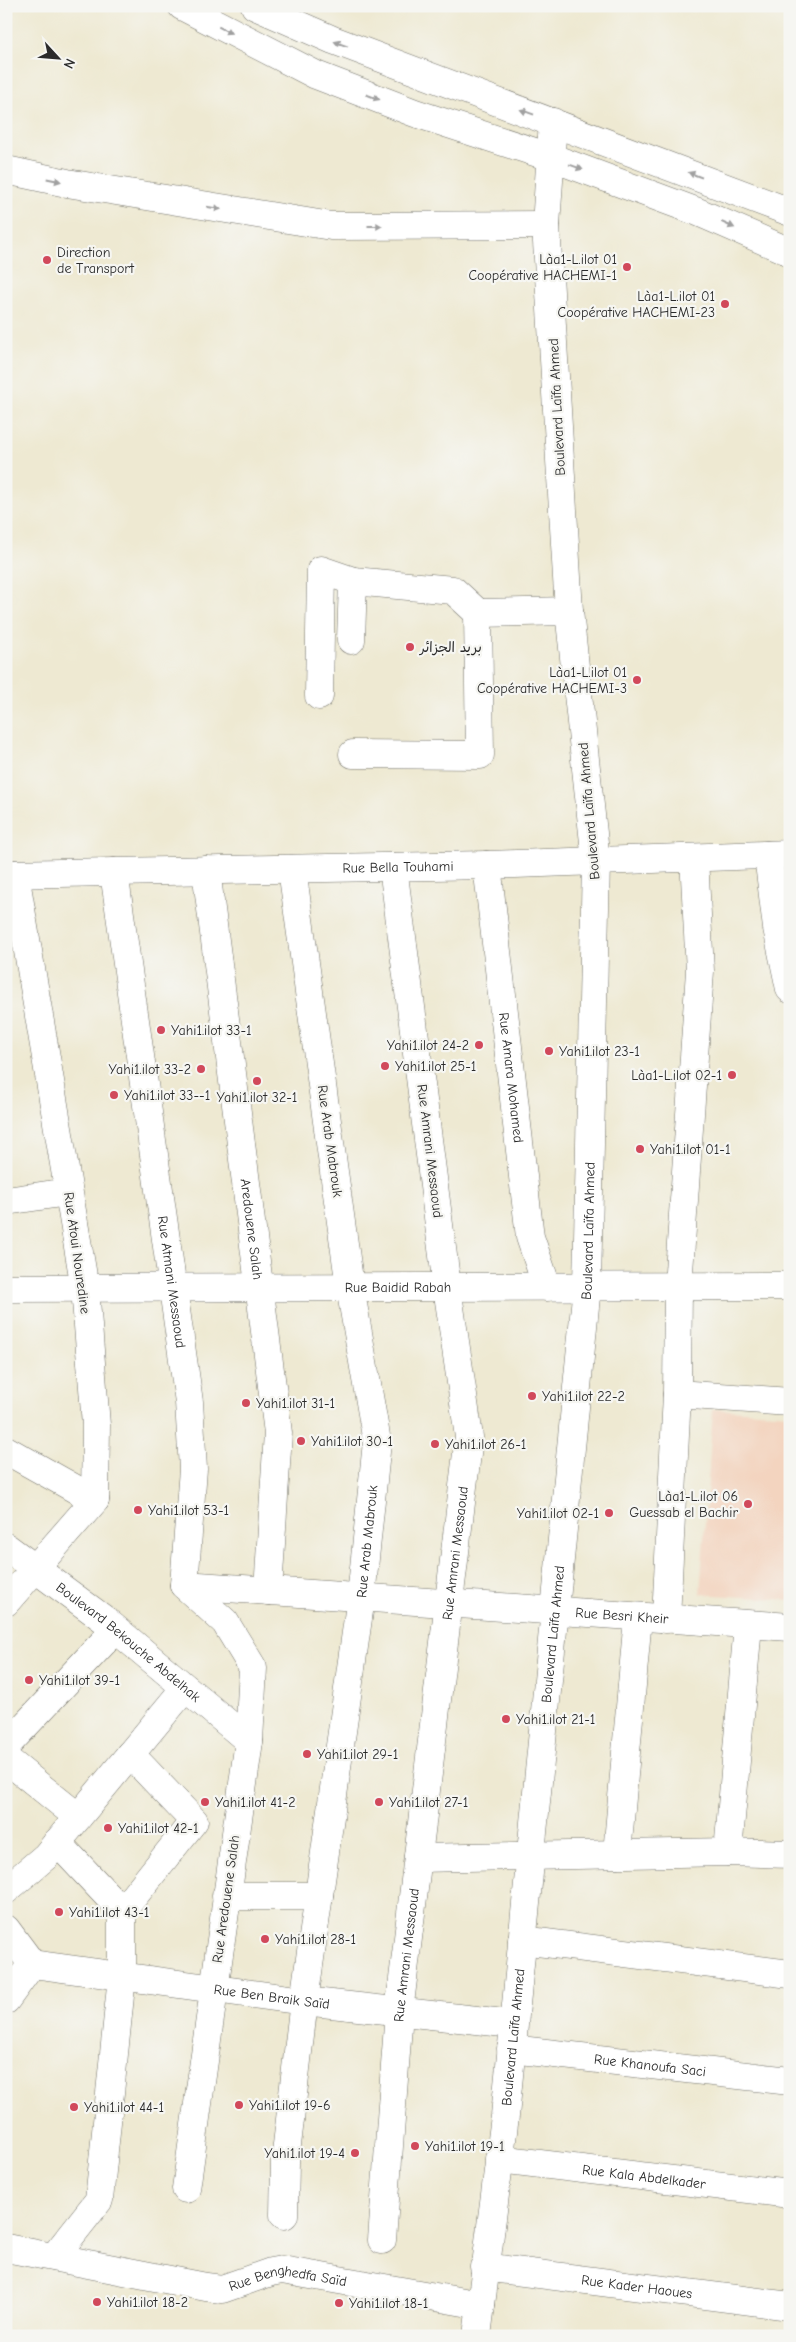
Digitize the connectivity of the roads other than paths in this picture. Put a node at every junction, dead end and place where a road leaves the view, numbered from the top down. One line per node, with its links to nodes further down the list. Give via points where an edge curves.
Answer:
1 (182, 6): 4 (street, one-way to 4, via 316,75 415,113)
2 (255, 6): 3 (street, one-way to 2, via 333,40)
3 (553, 122): 4 (street, Boulevard Laïfa Ahmed); 6 (street, one-way to 3)
4 (550, 157): 7 (street, Boulevard Laïfa Ahmed); 8 (street, one-way to 8, via 698,212)
5 (6, 170): 7 (street, one-way to 7, via 332,226)
6 (790, 212)
7 (546, 225): 10 (street, Boulevard Laïfa Ahmed)
8 (790, 252)
9 (353, 581): 11 (street, via 453,590); 12 (street); 13 (street, via 321,570)
10 (569, 611): 11 (street); 17 (street, Boulevard Laïfa Ahmed)
11 (478, 613): 14 (street, via 480,756)
12 (351, 640)
13 (319, 696)
14 (353, 754)
15 (779, 854): 16 (street, Rue Bella Touhami); 24 (street)
16 (694, 858): 17 (street, Rue Bella Touhami); 29 (street, via 700,971)
17 (596, 861): 18 (street, Rue Bella Touhami); 28 (street, Boulevard Laïfa Ahmed)
18 (487, 865): 19 (street, Rue Bella Touhami); 33 (street, Rue Amara Mohamed, via 530,1237)
19 (393, 867): 20 (street, Rue Bella Touhami); 32 (street, Rue Amrani Messaoud)
20 (292, 869): 21 (street, Rue Bella Touhami); 31 (street, Rue Arab Mabrouk)
21 (206, 870): 22 (street, Rue Bella Touhami); 37 (street, Aredouene Salah)
22 (114, 872): 23 (street, Rue Bella Touhami); 36 (street, Rue Atmani Messaoud)
23 (11, 874): 26 (street, Rue Atoui Nouredine)
24 (784, 931): 25 (street)
25 (790, 989)
26 (68, 1192): 27 (street); 35 (street, Rue Atoui Nouredine)
27 (6, 1201)
28 (587, 1286): 29 (street, Rue Baidid Rabah); 33 (street, Rue Baidid Rabah); 49 (street, Boulevard Laïfa Ahmed)
29 (678, 1286): 30 (street, Rue Baidid Rabah); 38 (street)
30 (790, 1286)
31 (350, 1287): 32 (street, Rue Baidid Rabah); 37 (street, Rue Baidid Rabah); 46 (street, Rue Arab Mabrouk, via 377,1442)
32 (447, 1287): 33 (street, Rue Baidid Rabah); 48 (street, Rue Amrani Messaoud, via 469,1437)
33 (547, 1287)
34 (6, 1288): 35 (street, Rue Baidid Rabah)
35 (85, 1288): 36 (street, Rue Baidid Rabah); 41 (street, Rue Atoui Nouredine, via 96,1425)
36 (174, 1288): 37 (street, Rue Baidid Rabah); 44 (street, Rue Atmani Messaoud, via 189,1402 193,1470)
37 (260, 1288): 45 (street, Aredouene Salah, via 278,1433)
38 (677, 1394): 39 (street); 51 (street)
39 (790, 1402)
40 (6, 1450): 41 (street)
41 (95, 1500): 43 (street)
42 (6, 1547): 43 (street, Boulevard Bekouche Abdelhak)
43 (36, 1568): 47 (street); 54 (street, Boulevard Bekouche Abdelhak)
44 (184, 1585): 45 (street, Rue Besri Kheir); 56 (street, Rue Aredouene Salah, via 225,1622 253,1668)
45 (268, 1591): 46 (street, Rue Besri Kheir)
46 (361, 1597): 48 (street, Rue Besri Kheir); 69 (street, Rue Arab Mabrouk)
47 (6, 1602)
48 (449, 1604): 49 (street, Rue Besri Kheir); 66 (street, Rue Amrani Messaoud)
49 (554, 1611): 50 (street, Rue Besri Kheir); 65 (street, Boulevard Laïfa Ahmed)
50 (638, 1617): 51 (street, Rue Besri Kheir); 63 (street)
51 (666, 1619): 52 (street, Rue Besri Kheir)
52 (748, 1625): 53 (street, Rue Besri Kheir); 62 (street)
53 (790, 1628)
54 (115, 1630): 55 (street, Boulevard Bekouche Abdelhak); 57 (street)
55 (185, 1688): 56 (street, Boulevard Bekouche Abdelhak); 58 (street)
56 (249, 1741): 68 (street, Rue Aredouene Salah)
57 (6, 1746)
58 (130, 1754): 60 (street); 70 (street, via 194,1821)
59 (6, 1759): 60 (street)
60 (78, 1817): 61 (street)
61 (57, 1842): 67 (street, via 46,1856); 70 (street)
62 (728, 1852): 63 (street); 64 (street)
63 (617, 1854): 65 (street)
64 (790, 1854)
65 (530, 1855): 66 (street); 72 (street, Boulevard Laïfa Ahmed)
66 (418, 1858): 79 (street, Rue Amrani Messaoud)
67 (6, 1890)
68 (226, 1896): 69 (street); 76 (street, Rue Aredouene Salah)
69 (319, 1896): 78 (street, Rue Arab Mabrouk)
70 (122, 1911): 75 (street)
71 (6, 1929): 73 (street)
72 (522, 1940): 74 (street); 80 (street, Boulevard Laïfa Ahmed)
73 (32, 1964): 75 (street, Rue Ben Braik Saïd); 77 (street)
74 (790, 1974)
75 (122, 1976): 76 (street, Rue Ben Braik Saïd); 88 (street, via 99,2200)
76 (213, 1988): 78 (street, Rue Ben Braik Saïd); 83 (street, Rue Aredouene Salah)
77 (6, 2000)
78 (304, 2001): 79 (street, Rue Ben Braik Saïd); 85 (street, Rue Arab Mabrouk, via 285,2162)
79 (399, 2012): 80 (street, Rue Ben Braik Saïd); 86 (street, Rue Amrani Messaoud)
80 (512, 2037): 81 (street, Rue Khanoufa Saci); 82 (street, Boulevard Laïfa Ahmed)
81 (790, 2081)
82 (499, 2159): 84 (street, Rue Kala Abdelkader); 89 (street, Boulevard Laïfa Ahmed)
83 (186, 2189)
84 (790, 2194)
85 (284, 2215)
86 (382, 2240)
87 (6, 2248): 88 (street, Rue Benghedfa Saïd)
88 (54, 2257): 90 (street, Rue Benghedfa Saïd, via 222,2289 282,2270)
89 (484, 2267): 90 (street, Boulevard Laïfa Ahmed); 91 (street, Rue Kader Haoues)
90 (481, 2305): 92 (street, Boulevard Laïfa Ahmed)
91 (790, 2306)
92 (477, 2336)

